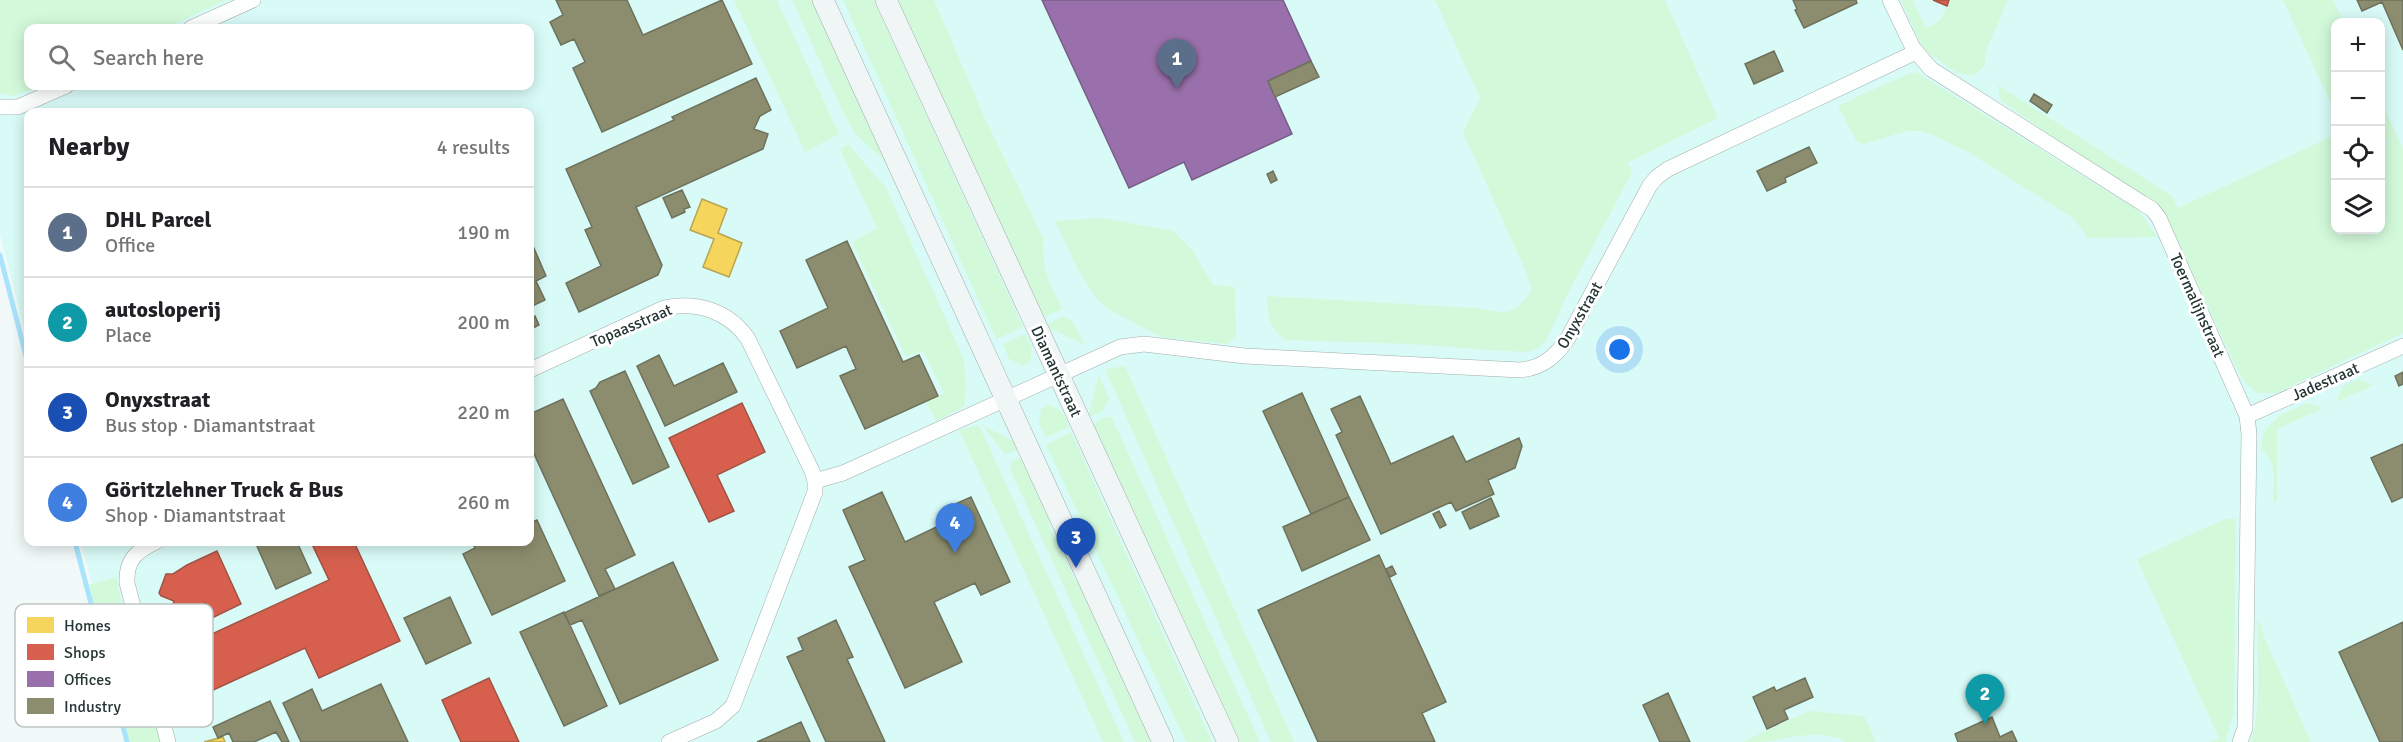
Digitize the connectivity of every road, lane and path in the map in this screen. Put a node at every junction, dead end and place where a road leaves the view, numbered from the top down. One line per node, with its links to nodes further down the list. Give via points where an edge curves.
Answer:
1 (253, 0): 5 (street)
2 (823, 0): 12 (main road)
3 (886, 0): 11 (main road, Diamantstraat)
4 (1890, 0): 6 (street, Toermalijnstraat)
5 (200, 24)
6 (1916, 52): 11 (street, Onyxstraat, via 1657,177 1568,338 1560,350 1539,366 1520,370 1245,356 1143,344 1120,347); 13 (street, Toermalijnstraat, via 1931,69 2152,209)
7 (57, 90): 8 (street, via 18,107)
8 (0, 107)
9 (2403, 346): 13 (street, Jadestraat)
10 (534, 368): 14 (street, Topaasstraat, via 664,308 704,307 739,326 748,339)
11 (1059, 375): 12 (street, Onyxstraat); 21 (main road, Diamantstraat)
12 (1007, 400): 14 (street, via 843,473); 20 (main road)
13 (2247, 416): 22 (street, Toermalijnstraat, via 2246,729)
14 (815, 481): 19 (street, via 815,492 733,706 716,721)
15 (149, 546): 16 (street, via 135,554 126,572)
16 (132, 604)
17 (164, 727): 18 (street)
18 (168, 742)
19 (669, 742)
20 (1163, 742)
21 (1228, 742)
22 (2240, 742)

